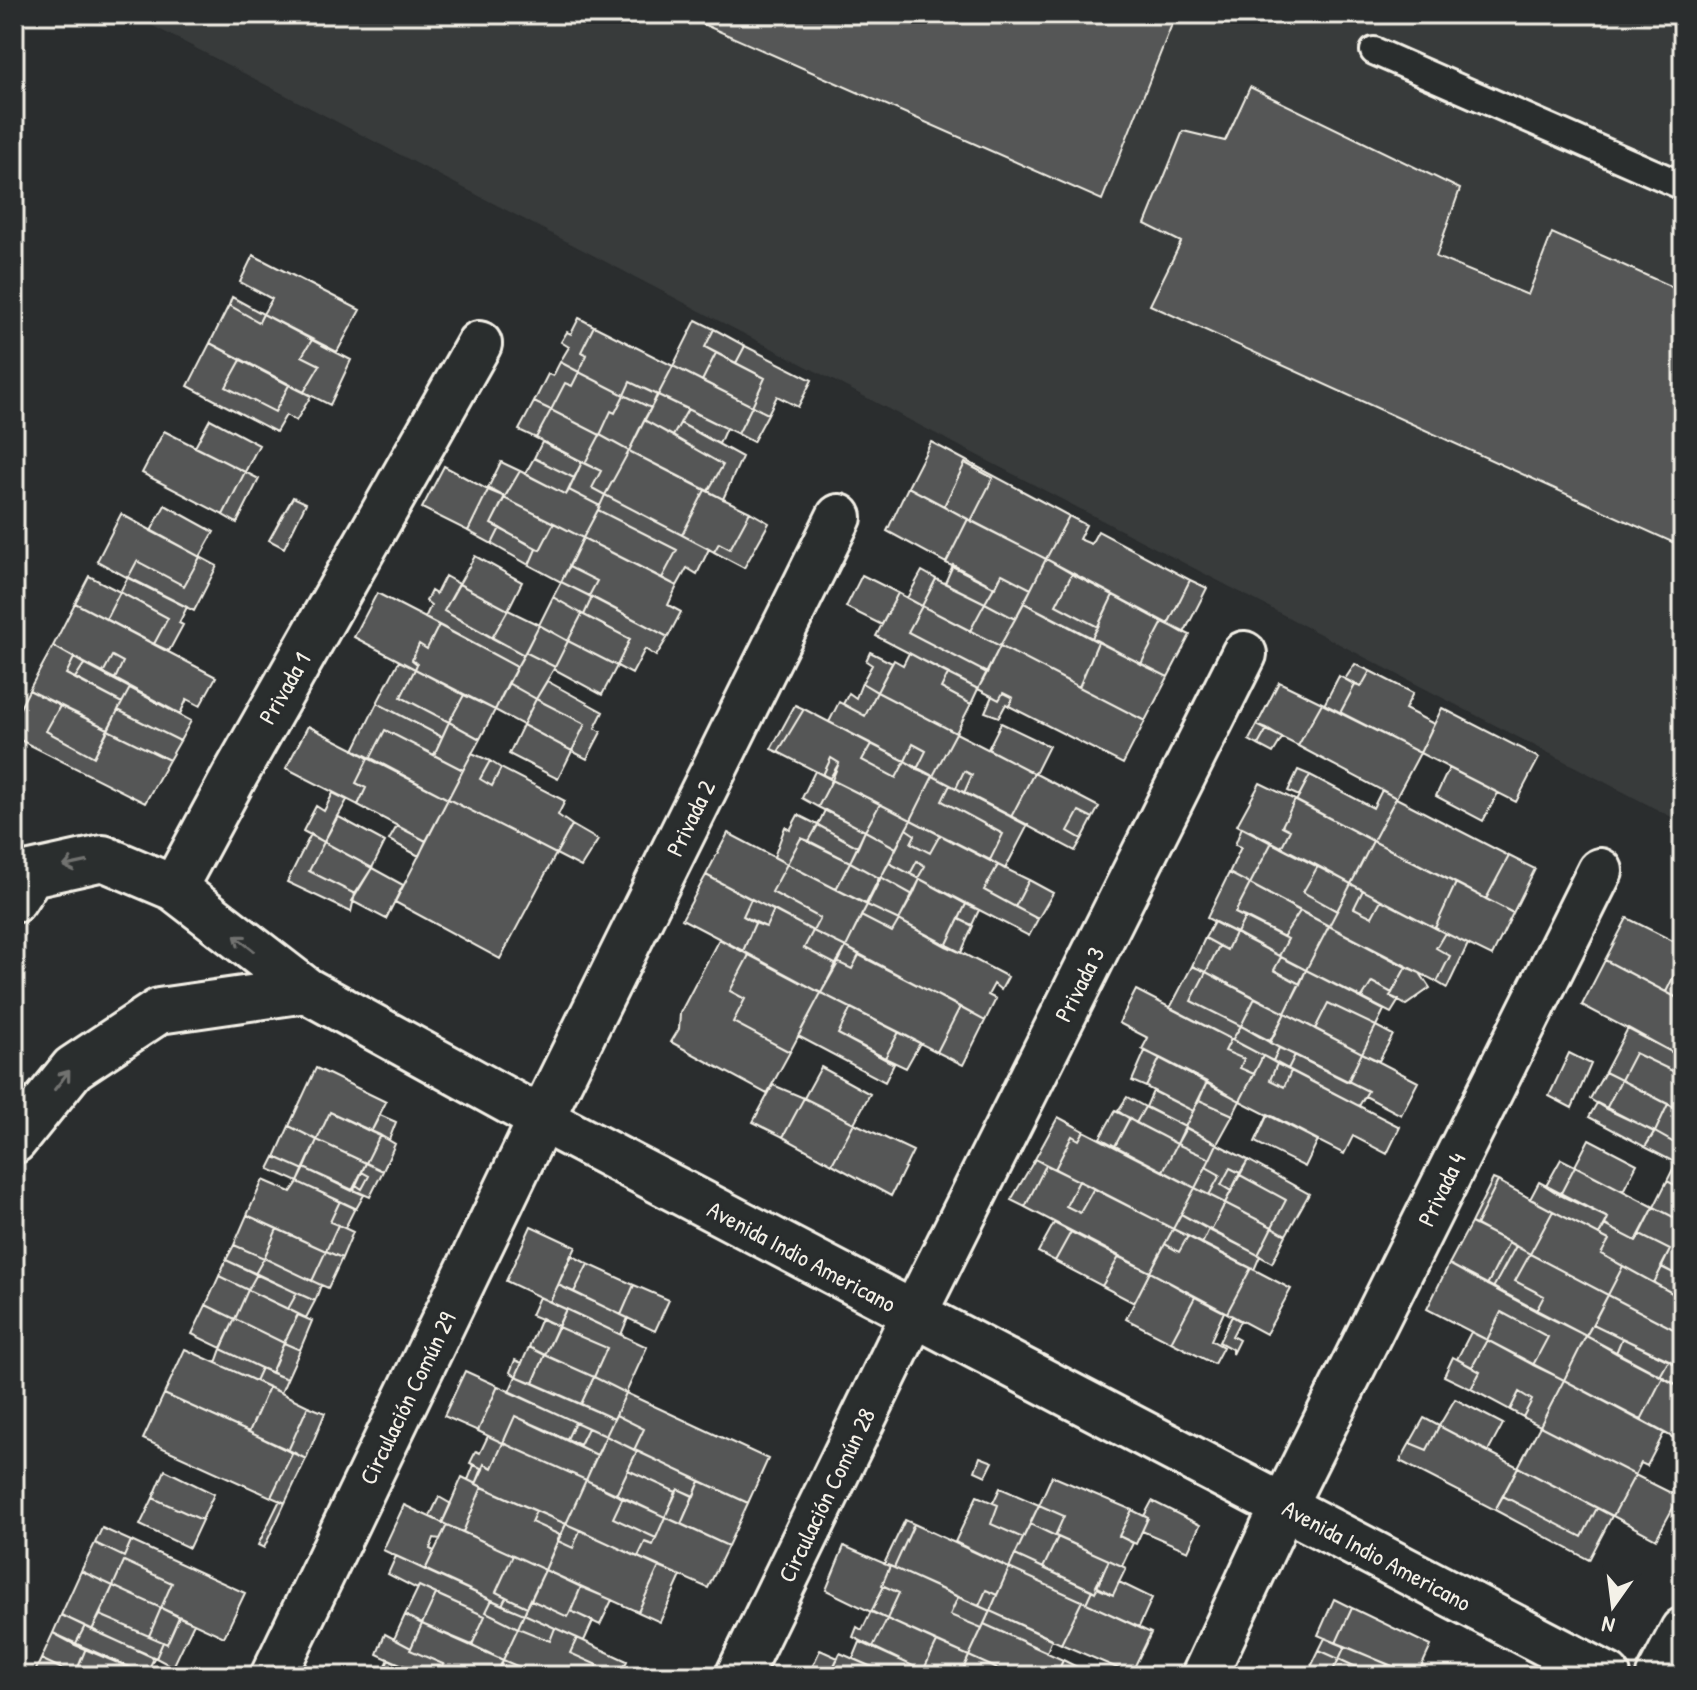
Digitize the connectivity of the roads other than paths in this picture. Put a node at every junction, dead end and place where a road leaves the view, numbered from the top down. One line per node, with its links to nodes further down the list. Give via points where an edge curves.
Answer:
1 (1374, 51): 2 (lane)
2 (1683, 186)
3 (479, 344): 7 (street, Privada 1)
4 (839, 517): 10 (street, Privada 2)
5 (1244, 654): 12 (street, Privada 3)
6 (1600, 871): 13 (street, Privada 4)
7 (174, 888): 8 (street, one-way to 8, via 103,858 31,874); 9 (street, one-way to 7)
8 (14, 900)
9 (306, 990): 10 (street, Avenida Indio Americano); 11 (street, one-way to 9, via 73,1068 159,1011)
10 (541, 1119): 12 (street, Avenida Indio Americano); 15 (street, Circulación Común 29)
11 (14, 1141)
12 (914, 1314): 13 (street, Avenida Indio Americano); 16 (street, Circulación Común 28)
13 (1283, 1507): 17 (street, Privada 4); 18 (street, Avenida Indio Americano)
14 (1683, 1630): 19 (street)
15 (273, 1676)
16 (738, 1676)
17 (1204, 1676)
18 (1608, 1676)
19 (1659, 1676)

